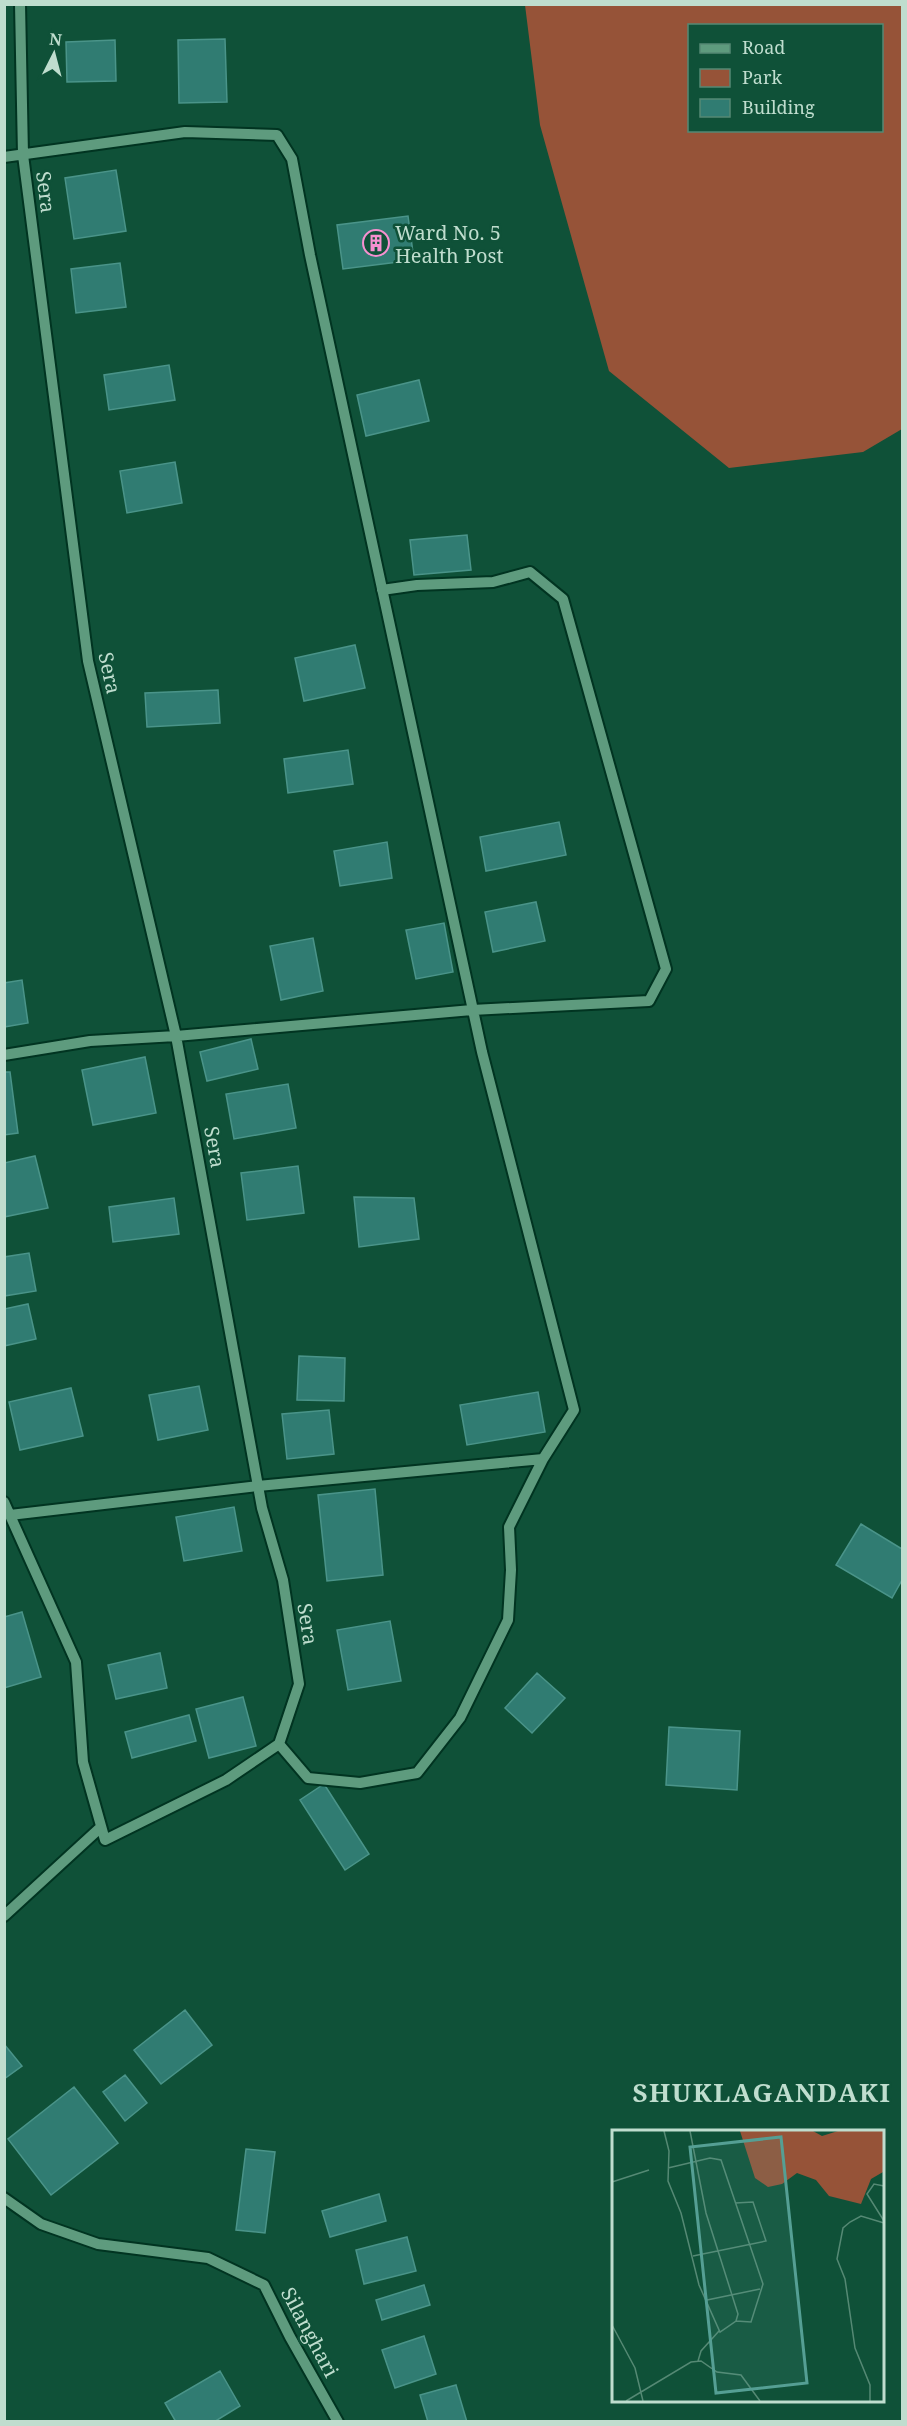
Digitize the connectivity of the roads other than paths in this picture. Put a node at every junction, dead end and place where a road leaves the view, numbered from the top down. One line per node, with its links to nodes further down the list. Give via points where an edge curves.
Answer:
1 (20, 4): 2 (street, Sera)
2 (23, 155): 3 (street); 4 (street, via 185,132 277,135 292,159); 6 (street, Sera, via 88,661)
3 (4, 156)
4 (382, 590): 5 (street); 5 (street, via 492,582 530,572 563,599 666,969 649,1001)
5 (472, 1010): 6 (street); 8 (street, via 574,1410)
6 (176, 1036): 7 (street, via 90,1041); 9 (street, Sera)
7 (4, 1055)
8 (543, 1460): 9 (street); 12 (street, via 509,1527 508,1620 460,1718 417,1773 360,1783 308,1778)
9 (258, 1486): 11 (street); 12 (street, Sera, via 283,1580 299,1684)
10 (4, 1502): 11 (street)
11 (10, 1515): 13 (street, via 76,1662 83,1762)
12 (279, 1744): 13 (street, via 226,1780 105,1840)
13 (101, 1827): 14 (street)
14 (4, 1916)
15 (4, 2198): 16 (street, Silanghari, via 41,2224 98,2244 208,2258 264,2285)
16 (338, 2421)

